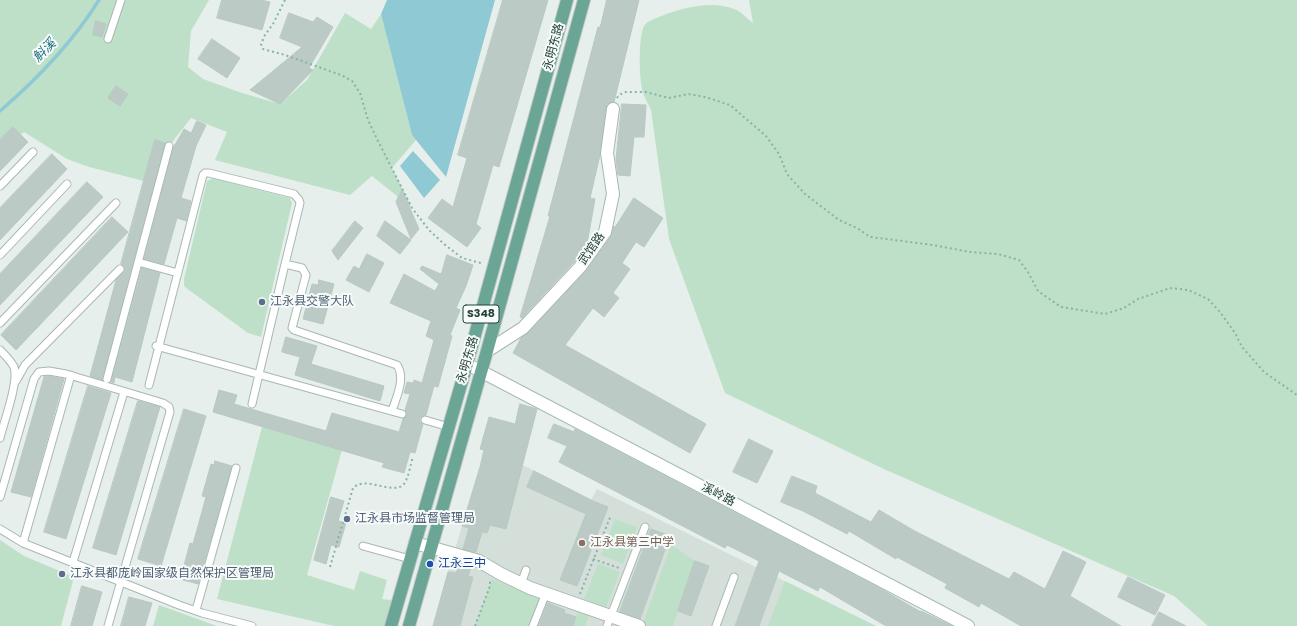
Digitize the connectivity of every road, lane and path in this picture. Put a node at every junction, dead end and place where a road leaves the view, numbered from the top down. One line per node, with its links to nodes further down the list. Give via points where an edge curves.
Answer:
1 (121, 0): 5 (lane)
2 (285, 0): 14 (path, via 265,35 261,44 263,49 352,81 360,93 373,132 412,208 444,244 462,258)
3 (567, 0): 22 (main road, 永明东路 / S348)
4 (584, 0): 21 (main road, 永明东路 / S348)
5 (108, 39)
6 (613, 109): 21 (street, 武馆路, via 606,153 613,194 605,232 580,267 523,328); 30 (path, via 619,95 626,92 646,92 669,98 688,94 730,105 766,136 779,154 787,174 805,194 839,220 870,237 998,254 1019,260 1038,291 1061,307 1105,314 1170,288 1188,290 1208,299 1235,333 1242,347 1264,372)
7 (169, 146): 13 (lane)
8 (33, 152): 10 (lane)
9 (67, 184): 12 (lane)
10 (0, 186)
11 (116, 203): 18 (lane)
12 (0, 255)
13 (138, 262): 17 (lane); 26 (lane)
14 (481, 263)
15 (285, 264): 17 (lane, via 300,203 297,197 294,194 205,173); 24 (lane); 32 (lane, via 302,268 306,275 292,328 397,365 401,374 400,384)
16 (120, 269): 27 (lane, via 25,365)
17 (178, 273): 19 (lane)
18 (0, 323)
19 (158, 346): 24 (lane); 28 (lane)
20 (0, 350): 27 (lane, via 14,368)
21 (487, 351): 23 (main road, 永明东路 / S348)
22 (467, 364): 23 (street, 溪岭路); 35 (main road, 永明东路 / S348)
23 (481, 372): 46 (main road, 永明东路 / S348); 69 (street, 溪岭路)
24 (259, 374): 31 (lane); 32 (lane)
25 (71, 375): 29 (lane); 39 (lane, via 39,372 34,379); 43 (lane)
26 (107, 379)
27 (16, 380): 36 (lane)
28 (149, 385)
29 (124, 392): 49 (lane); 55 (lane, via 163,403 169,407 170,412)
30 (1297, 395)
31 (252, 404)
32 (392, 411): 33 (lane)
33 (402, 414)
34 (426, 420): 35 (lane)
35 (448, 427): 44 (main road, 永明东路 / S348)
36 (0, 438)
37 (413, 457): 50 (path, via 401,487 366,483 353,488)
38 (236, 468): 59 (lane)
39 (0, 497)
40 (611, 514): 48 (path)
41 (645, 527): 53 (lane)
42 (0, 528): 43 (lane)
43 (23, 543): 49 (lane)
44 (415, 543): 46 (street); 47 (main road, 永明东路 / S348)
45 (363, 546): 47 (lane)
46 (432, 548): 51 (street, via 479,561); 64 (main road, 永明东路 / S348)
47 (410, 559): 63 (main road, 永明东路 / S348)
48 (594, 559): 53 (path); 58 (path)
49 (73, 562): 55 (lane)
50 (330, 567)
51 (491, 568): 56 (street); 65 (path, via 490,586)
52 (526, 570): 56 (lane)
53 (628, 572): 60 (lane)
54 (734, 577): 68 (lane)
55 (121, 582): 59 (lane); 61 (lane)
56 (521, 584): 57 (street)
57 (546, 593): 58 (street); 66 (lane)
58 (576, 604): 60 (street)
59 (196, 610): 62 (lane)
60 (609, 621): 67 (street)
61 (108, 626)
62 (252, 626)
63 (391, 626)
64 (409, 626)
65 (475, 626)
66 (533, 626)
67 (639, 626)
68 (716, 626)
69 (968, 626)

